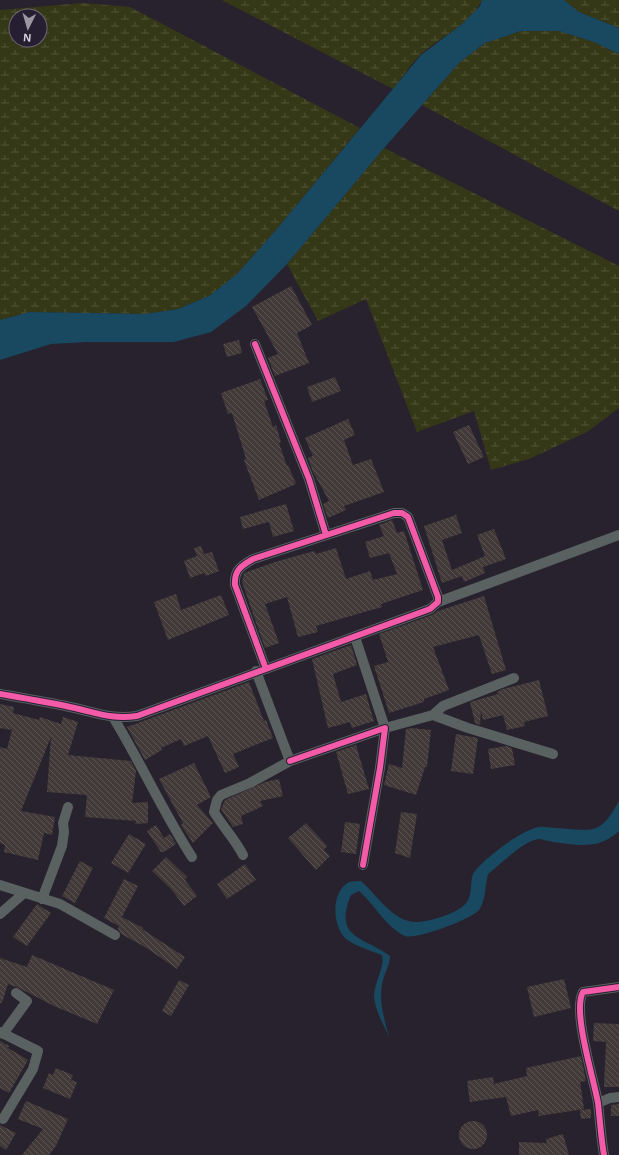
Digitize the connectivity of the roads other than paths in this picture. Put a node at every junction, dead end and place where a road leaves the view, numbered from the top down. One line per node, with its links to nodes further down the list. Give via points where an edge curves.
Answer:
1 (255, 344): 2 (street, via 309,479)
2 (326, 535): 4 (street, via 394,513 402,513 408,517); 6 (street, via 253,559 240,566 236,573 235,585)
3 (619, 535): 4 (street)
4 (438, 602): 5 (street, via 430,609)
5 (355, 637): 6 (street); 11 (street)
6 (261, 670): 10 (street, via 137,716); 13 (street)
7 (514, 678): 9 (street, via 443,706)
8 (0, 694): 10 (street)
9 (433, 715): 11 (street); 12 (street)
10 (113, 717): 16 (street)
11 (385, 728): 13 (street); 17 (street)
12 (553, 754)
13 (290, 761): 15 (street, via 250,783 221,795 217,800 214,812)
14 (68, 807): 20 (street, via 63,823 62,846)
15 (243, 855)
16 (192, 857)
17 (363, 865)
18 (0, 885): 19 (street)
19 (24, 893): 20 (street); 21 (street)
20 (42, 899): 22 (street, via 60,904)
21 (0, 914)
22 (115, 935)
23 (619, 987): 27 (street, via 583,992 579,1004 585,1046)
24 (16, 993): 25 (street, via 27,1001)
25 (2, 1033): 28 (street, via 38,1051 33,1069)
26 (619, 1097): 27 (street)
27 (598, 1103): 29 (street)
28 (3, 1119)
29 (604, 1155)

